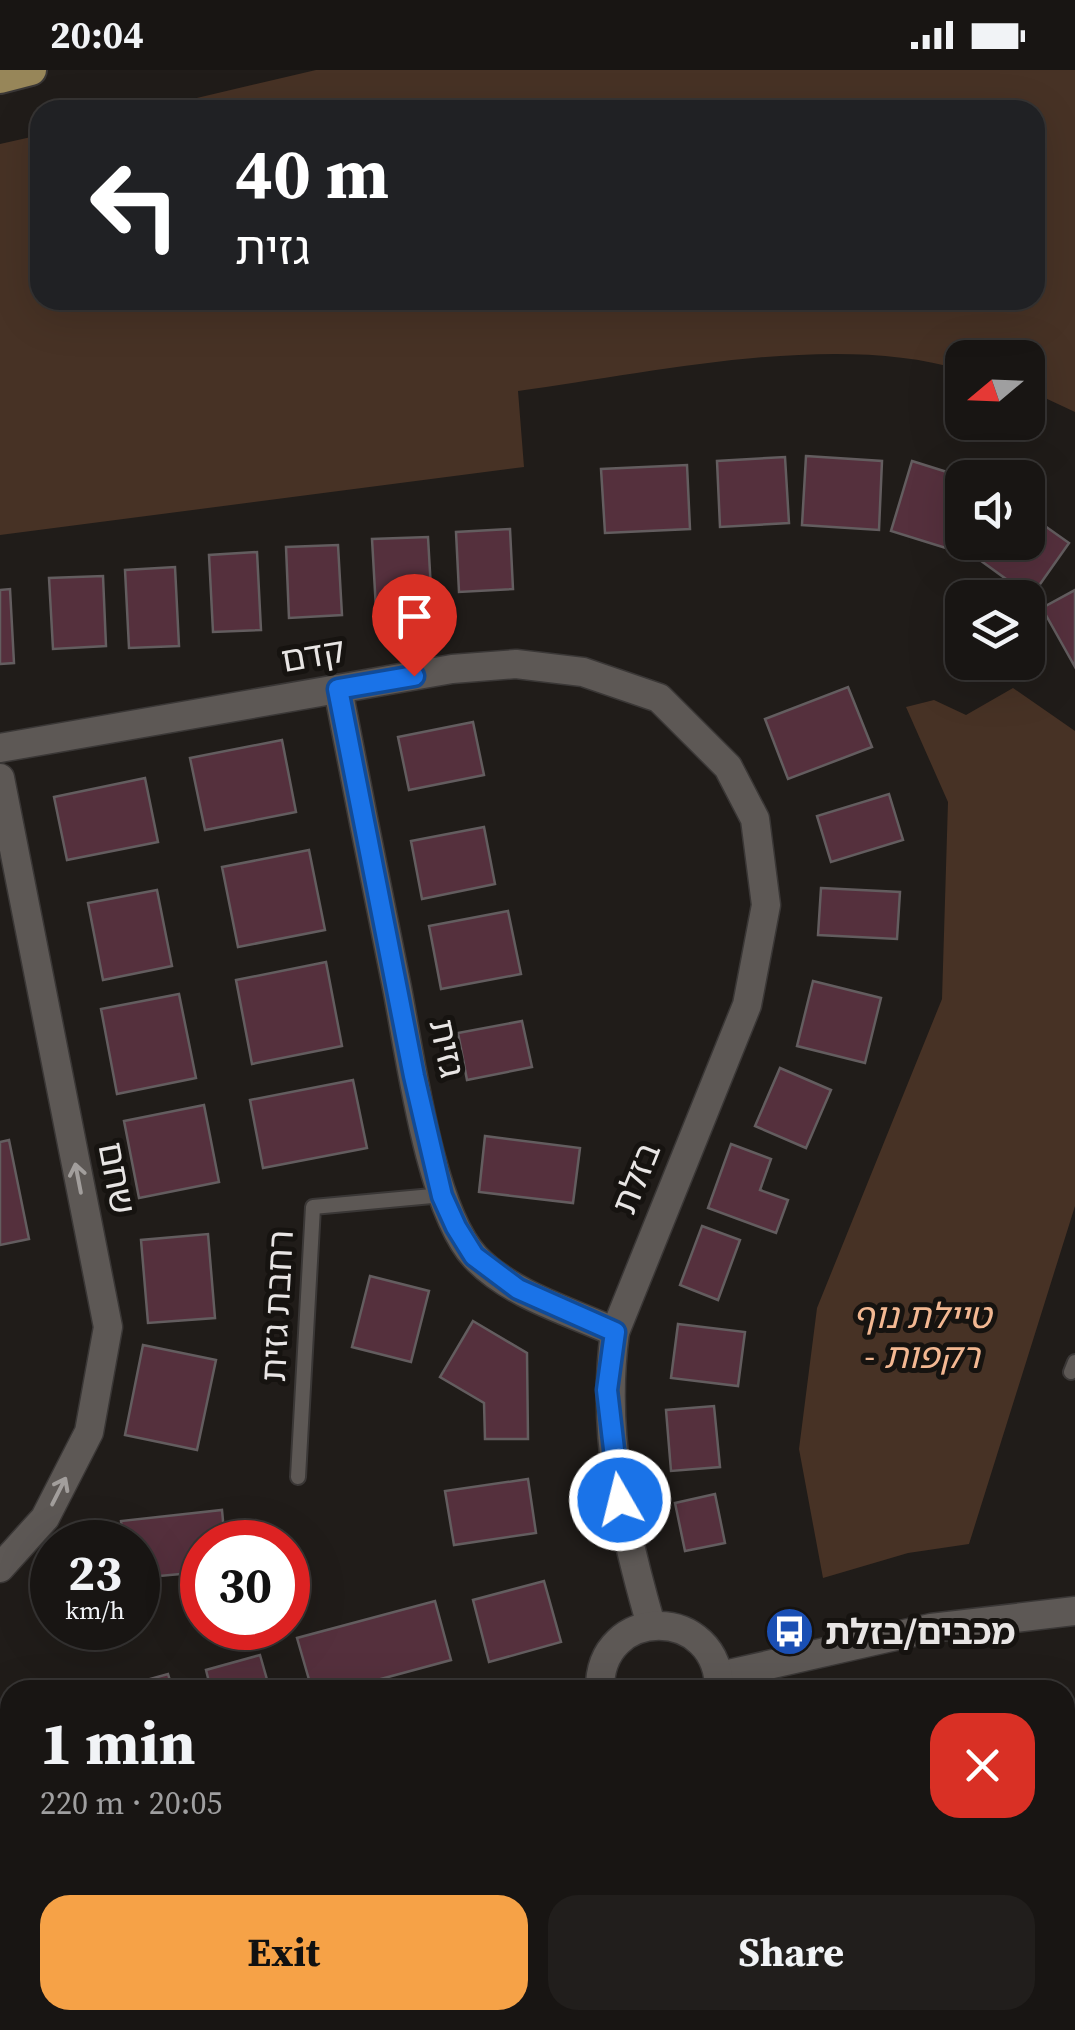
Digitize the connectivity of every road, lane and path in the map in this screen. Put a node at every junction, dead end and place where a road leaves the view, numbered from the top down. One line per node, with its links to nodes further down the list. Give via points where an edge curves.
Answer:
1 (31, 70): 2 (main road)
2 (0, 78)
3 (338, 689): 4 (street, קדם); 5 (street, קדם, via 516,664 583,672 659,698); 7 (street, גזית)
4 (0, 748)
5 (728, 766): 8 (street, בזלת, via 755,818 766,905 746,1005)
6 (0, 778): 10 (street, שחם, one-way to 6, via 45,1518 89,1432 108,1327)
7 (442, 1196): 8 (street, גזית, via 474,1256 518,1289); 9 (lane, רחבת גזית, via 313,1207)
8 (615, 1332): 12 (street, בזלת, via 607,1390 612,1439 624,1531)
9 (298, 1478)
10 (0, 1568)
11 (1075, 1611): 15 (street, via 931,1628)
12 (651, 1625): 13 (street, via 617,1642); 14 (street, via 696,1637 712,1654)
13 (602, 1680)
14 (719, 1680)
15 (732, 1680)

